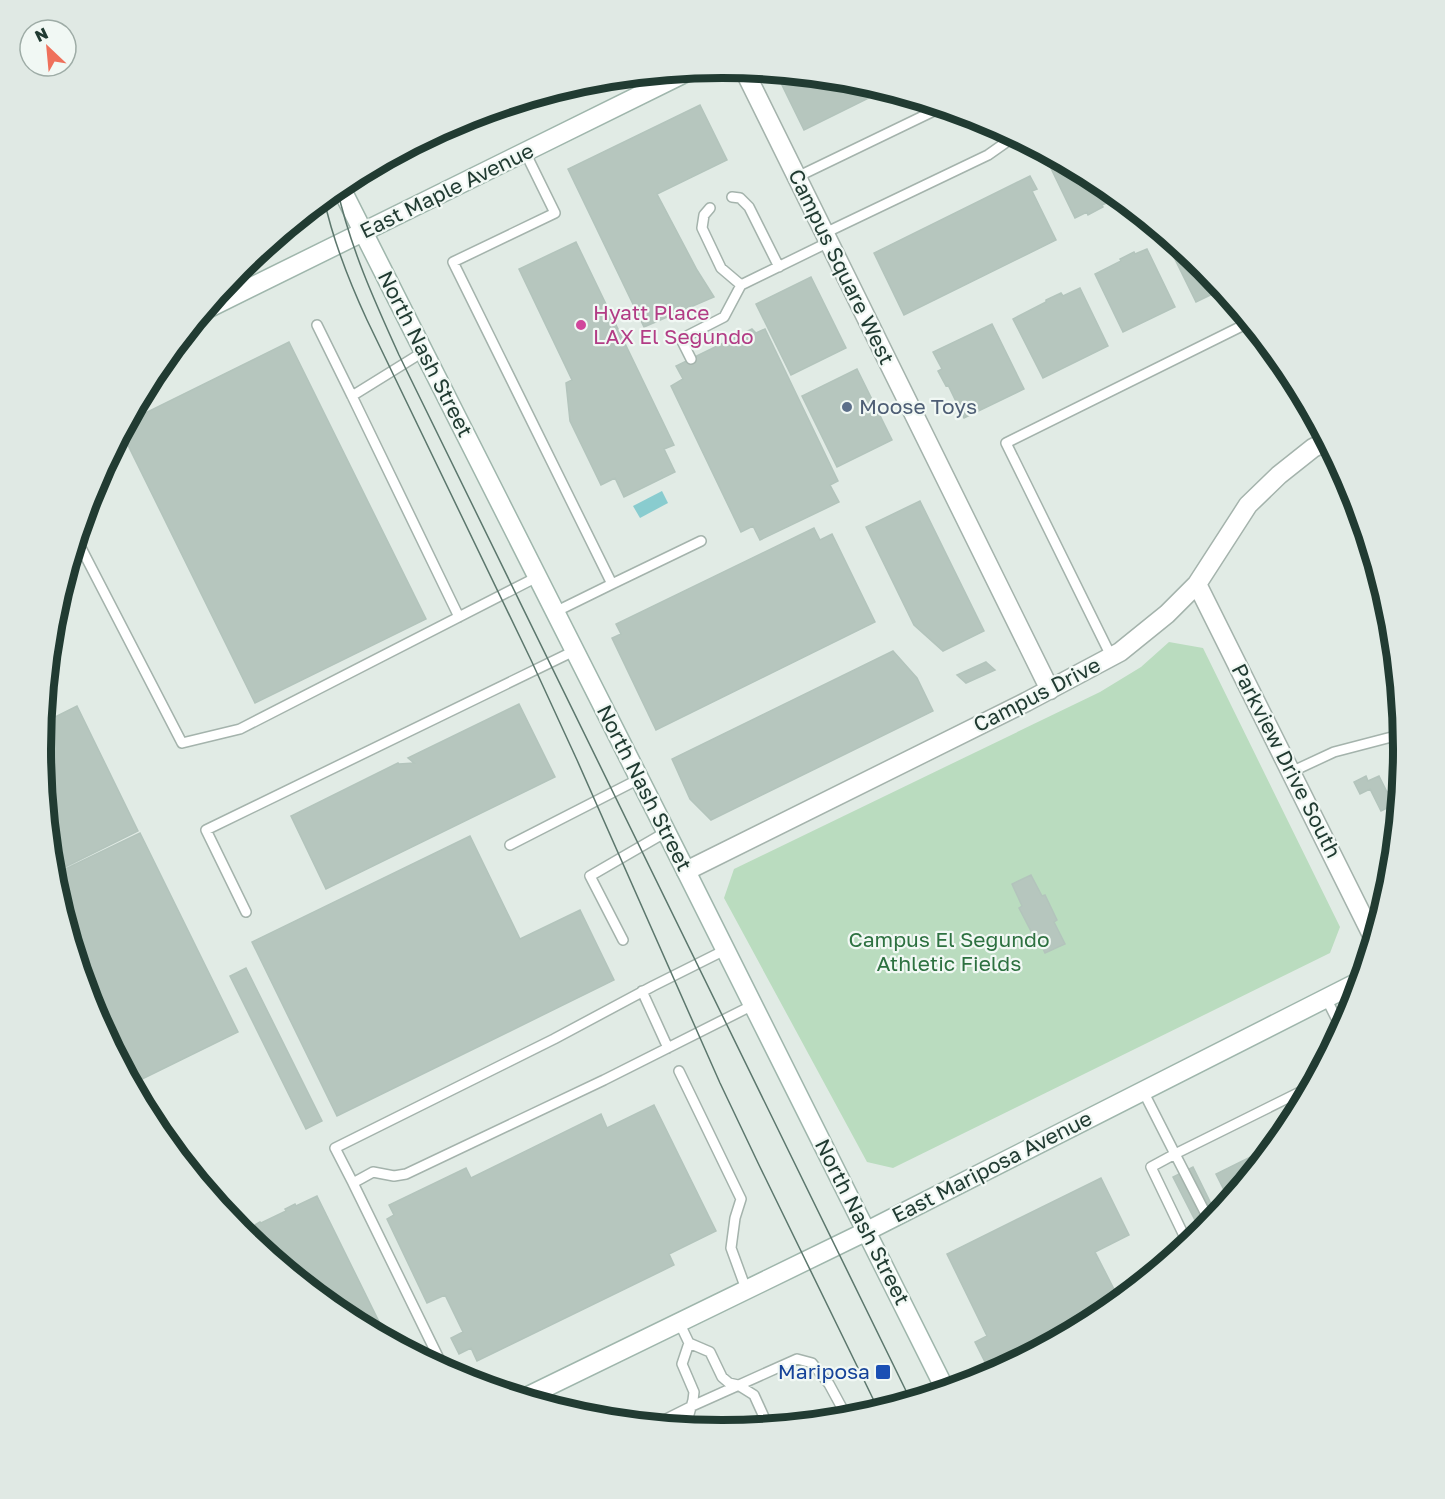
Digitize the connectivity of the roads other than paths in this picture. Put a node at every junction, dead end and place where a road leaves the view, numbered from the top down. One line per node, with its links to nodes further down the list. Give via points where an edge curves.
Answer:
1 (748, 79): 6 (street, Campus Square West)
2 (671, 80): 5 (street, East Maple Avenue)
3 (932, 112): 6 (lane)
4 (1007, 142): 11 (lane)
5 (525, 152): 10 (street, East Maple Avenue); 24 (lane, via 555,213 453,262)
6 (797, 177): 11 (street, Campus Square West)
7 (344, 195): 10 (street, North Nash Street)
8 (732, 197): 12 (lane, via 740,198 749,207)
9 (710, 208): 13 (lane, via 702,228 721,268)
10 (363, 232): 14 (street, East Maple Avenue); 17 (street, North Nash Street)
11 (827, 238): 12 (lane); 30 (street, Campus Square West)
12 (778, 267): 13 (lane)
13 (741, 285): 18 (lane, via 724,317 681,339)
14 (224, 301)
15 (317, 325): 19 (lane)
16 (1242, 326): 29 (lane, via 1006,443)
17 (423, 352): 19 (lane); 23 (street, North Nash Street)
18 (691, 359)
19 (352, 396): 27 (lane)
20 (1319, 442): 25 (street, Campus Drive, via 1248,505)
21 (701, 541): 24 (lane)
22 (82, 550): 27 (lane, via 182,743 240,729)
23 (537, 577): 26 (street, North Nash Street); 27 (lane)
24 (612, 584): 26 (lane)
25 (1197, 584): 29 (street, Campus Drive); 32 (street, Parkview Drive South)
26 (555, 612): 28 (street, North Nash Street)
27 (459, 616)
28 (574, 651): 33 (street, North Nash Street); 37 (lane, via 206,830)
29 (1112, 658): 30 (street, Campus Drive)
30 (1050, 690): 36 (street, Campus Drive)
31 (1394, 736): 32 (lane, via 1334,752)
32 (1291, 772): 38 (street, Parkview Drive South)
33 (639, 779): 34 (street, North Nash Street); 35 (lane)
34 (666, 832): 36 (street, North Nash Street); 39 (lane, via 590,876)
35 (510, 845)
36 (686, 871): 40 (street, North Nash Street)
37 (246, 912)
38 (1369, 929)
39 (623, 940)
40 (725, 950): 42 (lane); 44 (street, North Nash Street)
41 (1350, 986): 43 (street, East Mariposa Avenue)
42 (642, 991): 46 (lane); 51 (lane, via 334,1148)
43 (1326, 998): 45 (lane); 48 (street, East Mariposa Avenue)
44 (753, 1005): 46 (lane); 53 (street, North Nash Street)
45 (1337, 1020)
46 (668, 1048): 51 (lane, via 406,1174 373,1172)
47 (679, 1071): 55 (lane, via 741,1199 730,1248)
48 (1143, 1091): 50 (lane); 53 (street, East Mariposa Avenue)
49 (1300, 1092): 50 (lane)
50 (1175, 1154): 52 (lane); 54 (lane, via 1151,1167)
51 (353, 1183): 58 (lane)
52 (1206, 1214)
53 (867, 1231): 55 (street, East Mariposa Avenue); 59 (street, North Nash Street)
54 (1184, 1236)
55 (746, 1289): 56 (street, East Mariposa Avenue)
56 (679, 1322): 57 (lane); 61 (street, East Mariposa Avenue)
57 (689, 1343): 60 (lane, via 710,1352 722,1377); 62 (lane, via 682,1364 694,1392)
58 (438, 1358)
59 (942, 1383)
60 (738, 1385): 62 (lane); 63 (lane, via 797,1359 812,1363); 66 (lane, via 754,1395)
61 (534, 1393)
62 (690, 1407): 64 (lane); 65 (lane)
63 (843, 1410)
64 (667, 1419)
65 (689, 1420)
66 (764, 1420)

